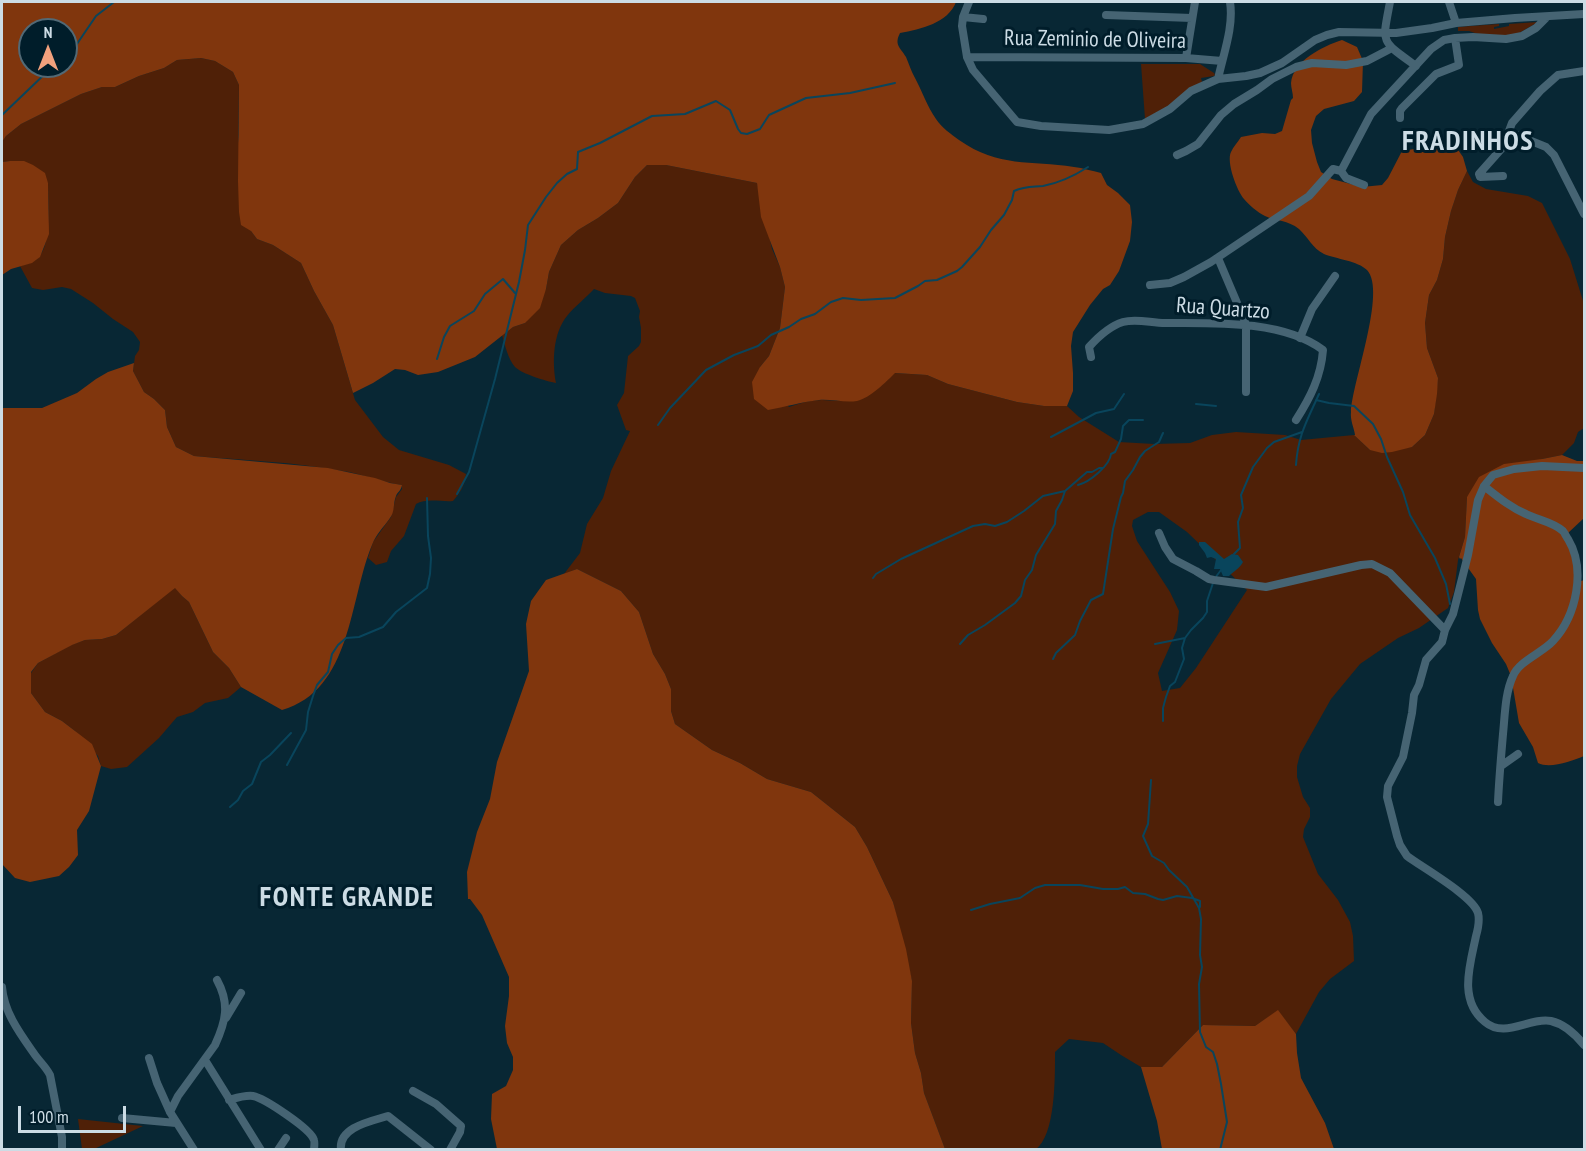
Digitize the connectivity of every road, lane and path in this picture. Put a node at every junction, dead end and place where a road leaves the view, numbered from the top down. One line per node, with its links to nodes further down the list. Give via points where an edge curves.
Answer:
1 (969, 2): 10 (street)
2 (1195, 2): 11 (street)
3 (1230, 2): 19 (street)
4 (1390, 2): 14 (street)
5 (1449, 2): 13 (street)
6 (1584, 8): 9 (street)
7 (1106, 15): 11 (street)
8 (1584, 15): 9 (street)
9 (1551, 16): 13 (street); 15 (street, via 1515,38)
10 (963, 17): 12 (street); 17 (street)
11 (1192, 18): 18 (street)
12 (983, 19)
13 (1456, 23): 14 (street)
14 (1384, 34): 16 (street); 22 (street, via 1327,35 1260,73)
15 (1455, 38): 20 (street, via 1431,49); 23 (street, via 1459,65 1430,79 1402,108)
16 (1392, 48): 20 (street); 25 (street, via 1358,63 1296,67 1234,104 1198,144)
17 (967, 57): 18 (street, Rua Zeminio de Oliveira); 22 (street, via 973,70 1017,122 1041,126 1109,130 1143,124 1191,91)
18 (1186, 58): 19 (street, Rua Zeminio de Oliveira)
19 (1222, 61): 22 (street)
20 (1416, 66): 26 (street, via 1371,114)
21 (1584, 71): 24 (street, via 1558,75 1521,111)
22 (1218, 79)
23 (1400, 118)
24 (1509, 132): 27 (street, via 1503,147 1479,174); 29 (street, via 1546,147 1554,155)
25 (1177, 155)
26 (1341, 171): 28 (street, via 1346,178); 30 (street, via 1333,169 1309,196)
27 (1503, 176)
28 (1364, 185)
29 (1584, 214)
30 (1218, 258): 32 (street, via 1170,283); 33 (street)
31 (1335, 276): 34 (street, via 1312,309)
32 (1150, 285)
33 (1246, 324): 34 (street, Rua Quartzo); 35 (street, Rua Quartzo, via 1122,322 1089,346); 36 (street)
34 (1300, 338): 37 (street, Rua Quartzo, via 1323,350 1316,383)
35 (1091, 357)
36 (1246, 392)
37 (1296, 420)
38 (1584, 468): 39 (street, via 1542,466 1514,470 1493,475)
39 (1484, 486): 41 (street, via 1453,614); 43 (street, via 1507,504 1563,532 1577,561 1575,593 1565,623 1555,639 1517,668 1512,677)
40 (1159, 533): 41 (street, via 1173,559 1214,580 1266,587 1372,564 1390,573)
41 (1445, 630): 50 (street, via 1442,642 1426,660 1414,695 1403,757 1388,786 1400,845 1407,856 1469,901 1478,913 1468,979 1471,1006 1478,1014 1489,1024 1509,1030 1535,1022 1559,1023)
42 (1518, 754): 43 (street)
43 (1501, 766): 44 (street)
44 (1498, 802)
45 (217, 980): 48 (street, via 224,994)
46 (2, 987): 61 (street, via 15,1026 50,1075)
47 (241, 993): 48 (street)
48 (227, 1017): 49 (street); 52 (street)
49 (234, 1024)
50 (1584, 1045)
51 (149, 1058): 55 (street)
52 (205, 1060): 54 (street); 55 (street)
53 (413, 1091): 66 (street, via 436,1104 461,1126)
54 (229, 1100): 59 (street, via 246,1095 261,1098 308,1130); 63 (street)
55 (170, 1112): 57 (street)
56 (122, 1118): 57 (street)
57 (176, 1123): 62 (street)
58 (286, 1137): 60 (street)
59 (314, 1145)
60 (283, 1148)
61 (62, 1149)
62 (194, 1149)
63 (261, 1149)
64 (341, 1149): 65 (street, via 346,1133 390,1116)
65 (431, 1149)
66 (450, 1149)

